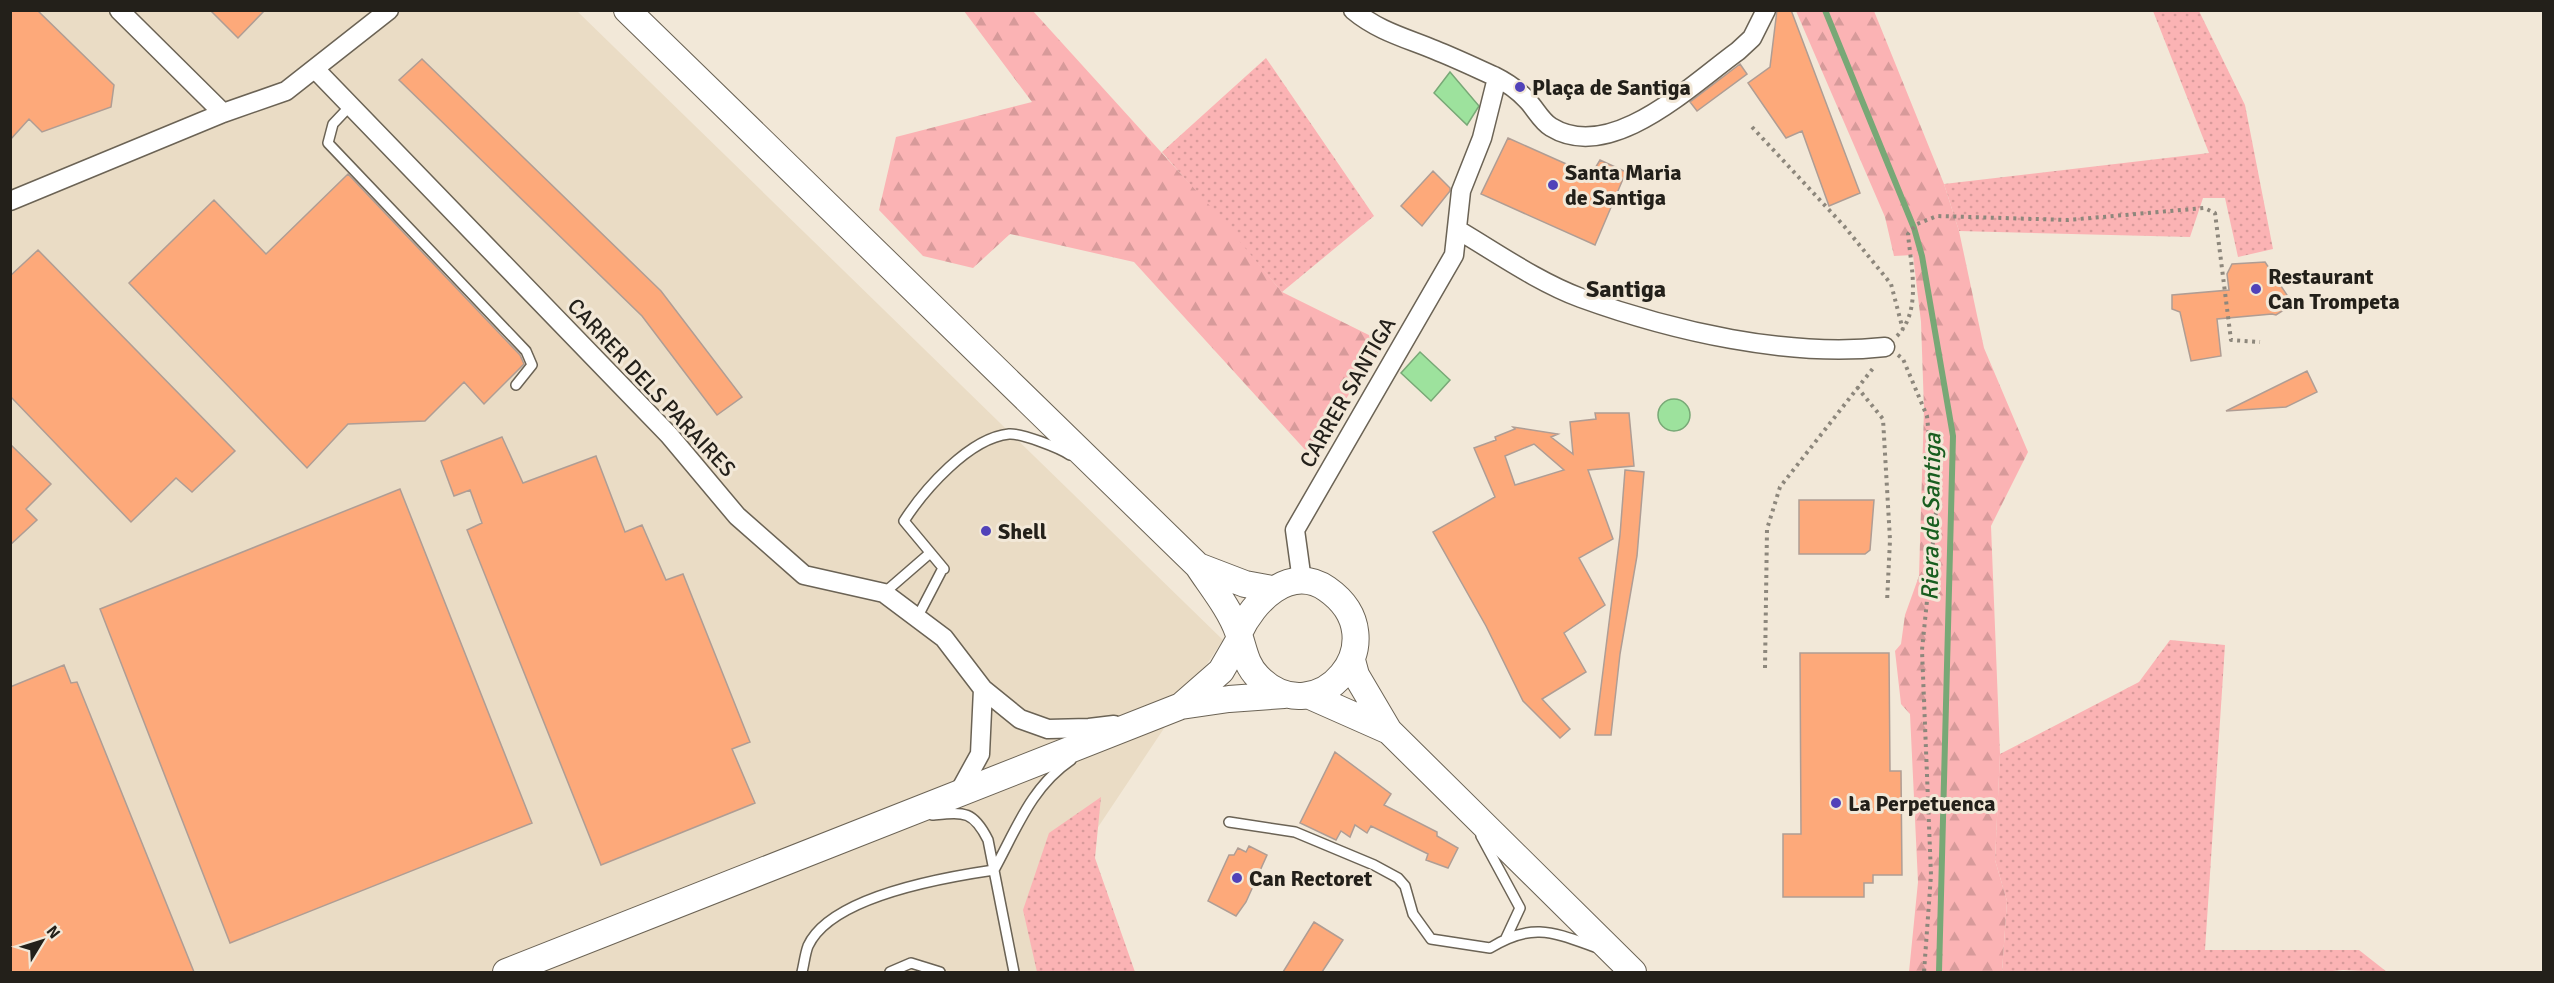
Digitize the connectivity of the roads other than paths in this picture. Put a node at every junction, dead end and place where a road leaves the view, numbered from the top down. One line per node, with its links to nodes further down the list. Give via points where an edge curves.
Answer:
1 (118, 10): 9 (street)
2 (389, 10): 6 (street)
3 (1353, 10): 7 (street, via 1373,26)
4 (1766, 10): 7 (street, via 1752,38 1738,51 1622,131 1598,137 1567,136 1548,126 1527,100)
5 (630, 14): 14 (main road)
6 (315, 69): 8 (street, CARRER DELS PARAIRES); 9 (street, via 286,91)
7 (1497, 78): 11 (street, CARRER SANTIGA, via 1482,138 1461,191)
8 (350, 106): 13 (lane, via 333,124 328,143 526,351 532,365); 19 (street, CARRER DELS PARAIRES, via 669,435 737,516 804,575)
9 (223, 113): 10 (street)
10 (10, 201)
11 (1458, 230): 12 (street, via 1580,298 1654,320 1721,337 1793,348); 17 (street, CARRER SANTIGA, via 1454,255 1295,530)
12 (1885, 347)
13 (516, 385)
14 (1124, 495): 15 (lane, via 1066,453 1011,434 993,438 968,451 918,500 904,521); 16 (main road)
15 (929, 554): 19 (lane); 20 (lane, via 944,568)
16 (1198, 566): 18 (main road, via 1245,584); 21 (main road)
17 (1302, 581): 18 (main road); 22 (main road, via 1324,587 1348,608 1357,640)
18 (1272, 589): 21 (main road, via 1246,616)
19 (884, 593): 20 (street, CARRER DELS PARAIRES)
20 (917, 618): 23 (street, CARRER DELS PARAIRES, via 944,638)
21 (1239, 637): 24 (main road, via 1258,677); 26 (main road, via 1221,671)
22 (1352, 660): 25 (main road, via 1337,681); 29 (main road, via 1356,675)
23 (983, 689): 27 (street, CARRER DELS PARAIRES, via 1020,719 1048,729 1089,728); 30 (street, via 980,754)
24 (1284, 695): 25 (main road); 26 (main road)
25 (1310, 696): 29 (main road)
26 (1180, 706): 27 (main road)
27 (1149, 719): 28 (main road)
28 (1115, 731): 30 (main road); 34 (lane, via 1046,781 1028,802)
29 (1389, 731): 31 (main road)
30 (958, 794): 32 (main road)
31 (1459, 798): 35 (lane, via 1520,908); 36 (main road)
32 (890, 821): 34 (lane, via 959,812 969,815 979,821 988,840); 37 (main road)
33 (1229, 822): 35 (lane, via 1294,832 1398,878 1405,886 1413,914 1431,939 1490,948)
34 (994, 870): 38 (lane, via 939,878 852,906 828,922 808,945); 41 (lane)
35 (1506, 938): 36 (lane, via 1547,930)
36 (1612, 952): 42 (main road)
37 (506, 972)
38 (802, 972)
39 (890, 972): 40 (lane, via 911,963)
40 (940, 972)
41 (1014, 972)
42 (1633, 972)

